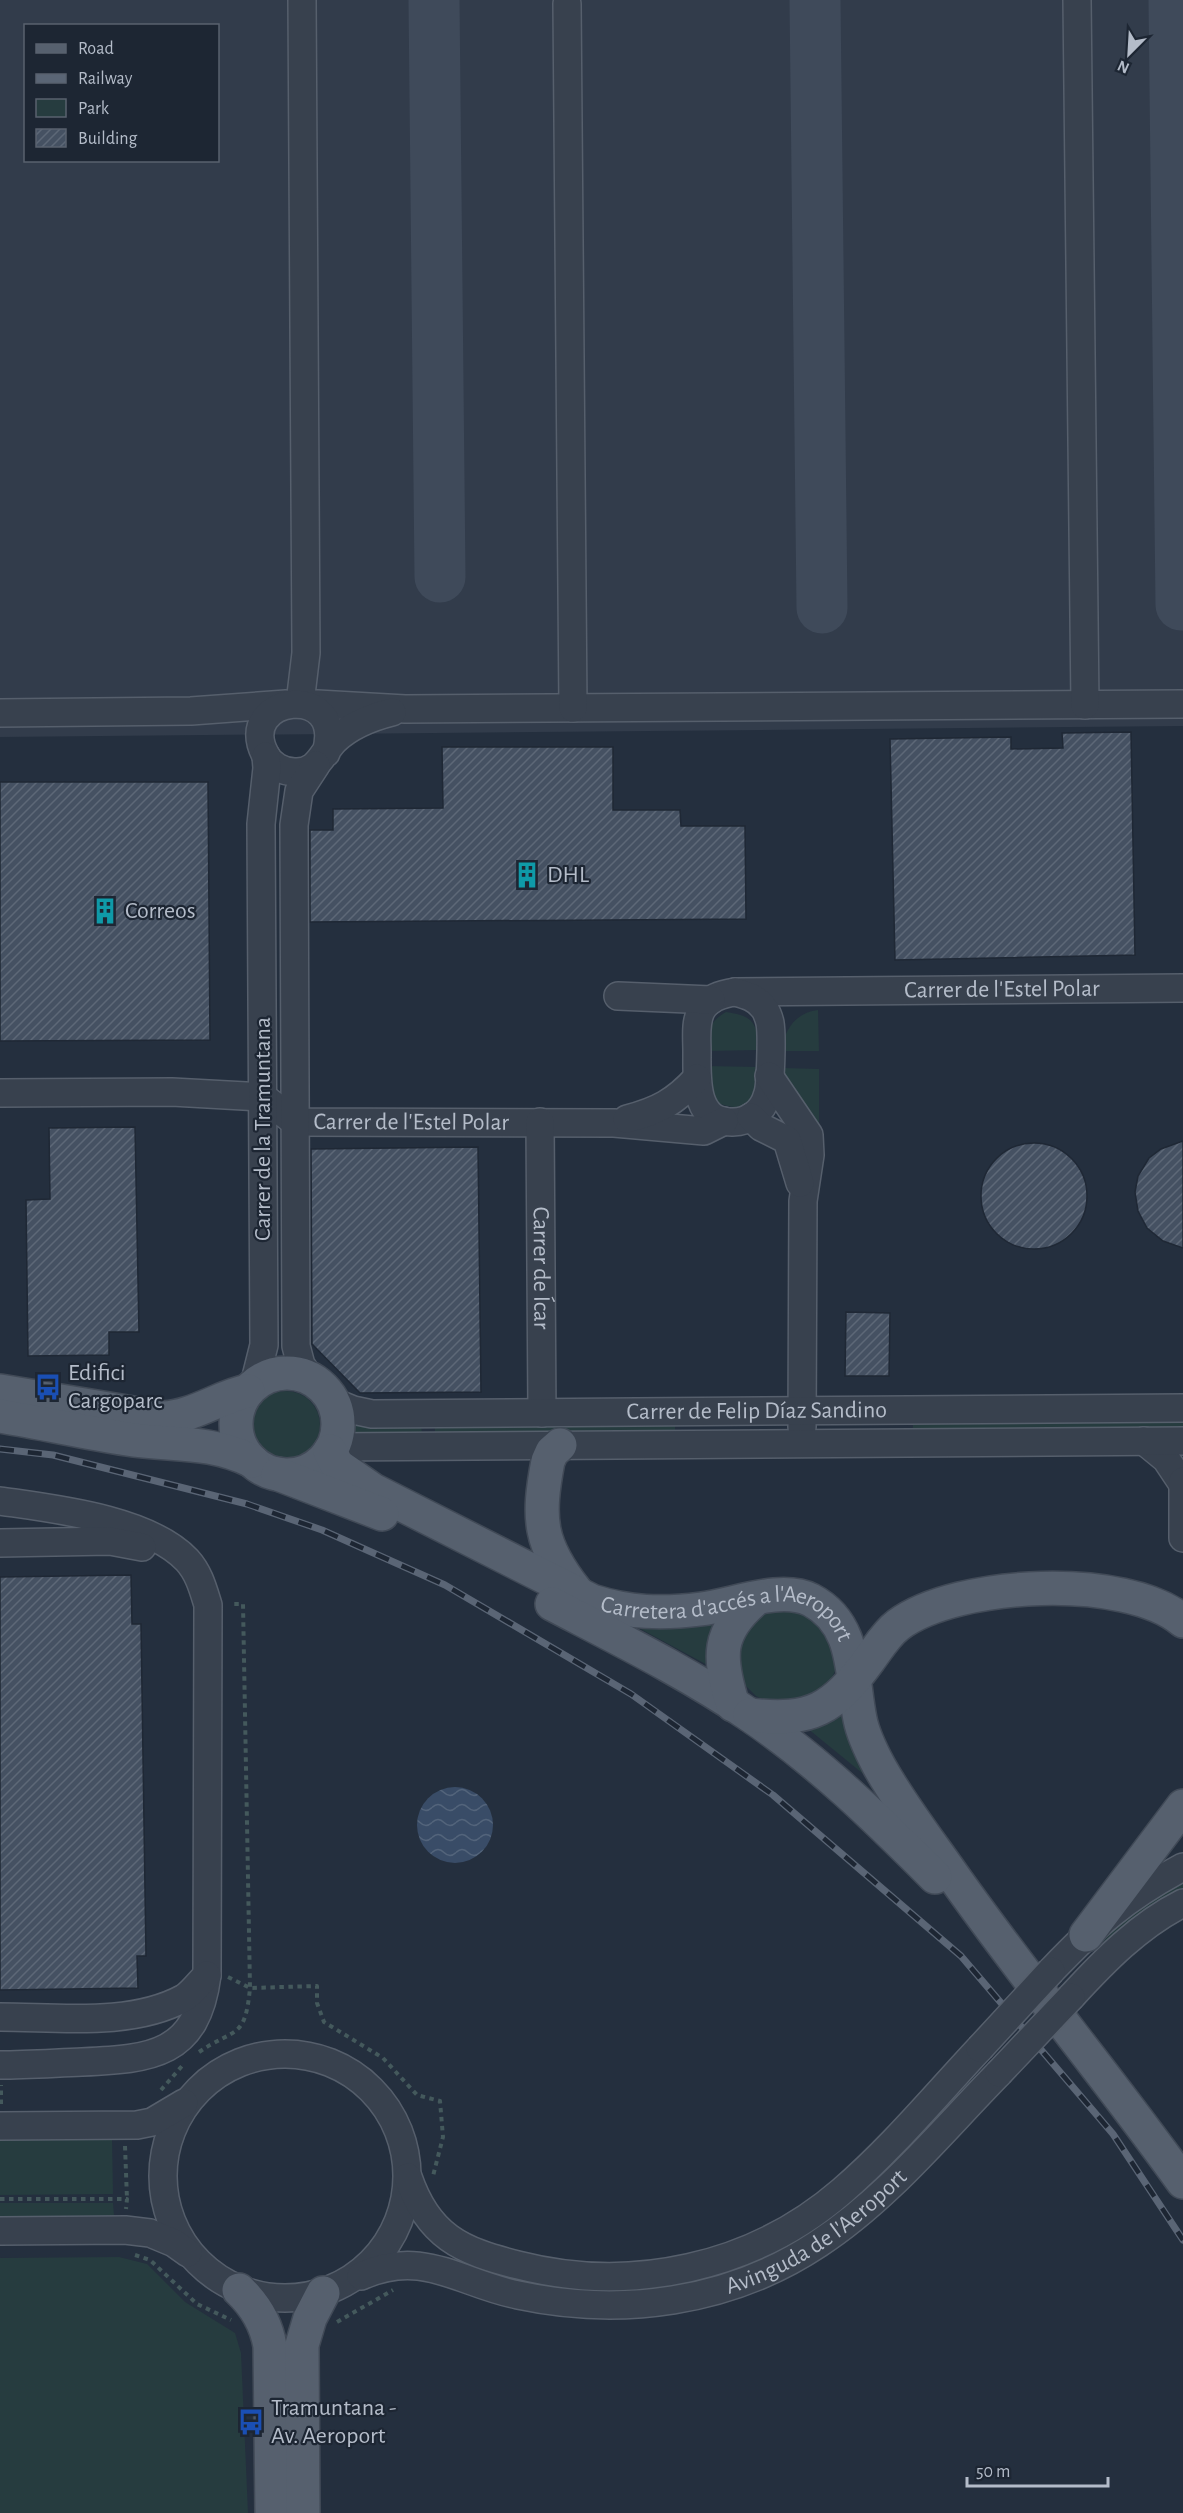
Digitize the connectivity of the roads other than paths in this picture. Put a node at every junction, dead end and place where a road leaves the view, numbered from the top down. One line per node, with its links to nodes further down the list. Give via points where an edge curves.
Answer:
1 (302, 0): 4 (street, via 306,653)
2 (1077, 0): 6 (street)
3 (567, 4): 7 (street)
4 (293, 703): 8 (street); 9 (street); 11 (street, via 275,709 262,725); 12 (street, via 318,712 325,721 329,733)
5 (1183, 704): 6 (street)
6 (1085, 705): 7 (street)
7 (573, 708): 8 (street)
8 (405, 709): 12 (street, Carrer de la Tramuntana, via 371,717 335,740)
9 (191, 711): 10 (street); 11 (street, via 231,723 250,734)
10 (0, 713)
11 (263, 751): 12 (street, via 283,770 305,771); 21 (street, Carrer de la Tramuntana, via 267,768 261,824)
12 (321, 759): 24 (street, Carrer de la Tramuntana, via 303,784 296,808)
13 (1183, 988): 14 (street, Carrer de l'Estel Polar)
14 (822, 992): 16 (street, Carrer de l'Estel Polar); 17 (street, via 786,1017)
15 (618, 996): 16 (street, Carrer de l'Estel Polar)
16 (723, 996): 17 (street, via 751,996 764,1007 770,1023); 19 (street, via 702,1010 697,1023)
17 (770, 1041): 18 (street)
18 (769, 1076): 22 (street, via 768,1095); 27 (street, via 809,1135)
19 (697, 1078): 23 (street, via 702,1105); 26 (street, Carrer de l'Estel Polar, via 656,1112)
20 (0, 1093): 21 (street, via 172,1092)
21 (262, 1097): 24 (street, Carrer de l'Estel Polar); 28 (street, Carrer de la Tramuntana, via 264,1345)
22 (751, 1118): 23 (street); 27 (street, via 787,1140)
23 (724, 1121): 26 (street, Carrer de l'Estel Polar, via 704,1131)
24 (295, 1122): 25 (street, Carrer de l'Estel Polar); 30 (street, Carrer de la Tramuntana, via 296,1346 301,1365)
25 (540, 1122): 26 (street, Carrer de l'Estel Polar); 33 (street, Carrer de Ícar)
26 (614, 1123)
27 (803, 1201): 32 (street)
28 (251, 1388): 29 (main road, via 186,1415 163,1418); 30 (main road, via 264,1379 293,1374); 40 (main road, via 239,1407 236,1429 240,1445)
29 (0, 1391)
30 (322, 1391): 33 (street, Carrer de Felip Díaz Sandino, via 352,1410 372,1414); 39 (main road, via 337,1428)
31 (1183, 1408): 32 (street, Carrer de Felip Díaz Sandino)
32 (802, 1410): 33 (street, Carrer de Felip Díaz Sandino); 37 (street)
33 (542, 1413)
34 (0, 1416): 40 (main road, via 135,1440 202,1444 232,1451)
35 (1144, 1441): 36 (street, Carrer de Felip Díaz Sandino); 37 (street, Carrer de Felip Díaz Sandino); 41 (street, via 1166,1460)
36 (1183, 1441)
37 (803, 1443): 38 (street, Carrer de Felip Díaz Sandino)
38 (560, 1445): 39 (street, Carrer de Felip Díaz Sandino); 46 (main road, via 548,1461 542,1524 554,1562)
39 (331, 1449): 40 (main road, via 310,1469 295,1474); 46 (main road, Carretera d'accés a l'Aeroport, via 337,1465 373,1490)
40 (265, 1468): 50 (main road, Carretera d'accés a l'Aeroport, via 400,1522 655,1658)
41 (1183, 1495): 43 (street)
42 (0, 1501): 45 (street, via 131,1527 163,1540)
43 (1183, 1538)
44 (0, 1543): 45 (street, via 110,1541)
45 (188, 1560): 56 (street, via 200,1579 208,1605)
46 (579, 1595): 47 (main road, Carretera d'accés a l'Aeroport, via 620,1610 644,1613 713,1608)
47 (757, 1598): 49 (main road, Carretera d'accés a l'Aeroport, via 794,1595 830,1613 845,1636); 50 (main road, via 736,1617 725,1638 723,1665)
48 (1183, 1621): 49 (main road, via 1148,1602 1107,1593 1025,1588 985,1593 935,1606 899,1624)
49 (855, 1678): 50 (main road, via 822,1708 809,1714 786,1718); 55 (main road, Carretera d'accés a l'Aeroport, via 861,1725 881,1769)
50 (742, 1710): 55 (main road, Carretera d'accés a l'Aeroport, via 823,1770 865,1807)
51 (1183, 1806): 54 (main road)
52 (1183, 1867): 54 (street, Avinguda de l'Aeroport, via 1133,1895)
53 (1183, 1903): 67 (street, Avinguda de l'Aeroport, bridge, via 1166,1911 1119,1947 881,2193 843,2226 791,2259 734,2285 682,2299 618,2306 550,2301 514,2294 424,2265 402,2264)
54 (1086, 1935): 63 (street, Avinguda de l'Aeroport, bridge, via 865,2169 810,2215 749,2249 678,2271 615,2278 552,2273 479,2253 447,2237 423,2214)
55 (1003, 1947): 64 (main road, Carretera d'accés a l'Aeroport)
56 (207, 1975): 57 (street, via 186,1996); 59 (street, via 198,2015 184,2036)
57 (157, 2009): 58 (street, via 110,2017); 59 (street, via 164,2022 165,2037)
58 (0, 2017)
59 (159, 2052): 60 (street, via 130,2060)
60 (0, 2065)
61 (196, 2092): 62 (street, via 152,2122); 63 (street, via 212,2077 251,2058 294,2054 335,2065 370,2089 392,2117 405,2150); 66 (street, via 174,2124 162,2181 167,2211)
62 (0, 2126)
63 (408, 2176): 67 (street, via 404,2207 388,2243 376,2258)
64 (1183, 2182)
65 (0, 2231): 66 (street, via 150,2233)
66 (190, 2254): 68 (street, Avinguda de l'Aeroport, via 214,2276)
67 (335, 2288): 68 (street, Avinguda de l'Aeroport, via 281,2299); 70 (main road, via 310,2318 302,2345)
68 (239, 2290): 69 (main road, via 260,2314 270,2346)
69 (272, 2513)
70 (303, 2513)

